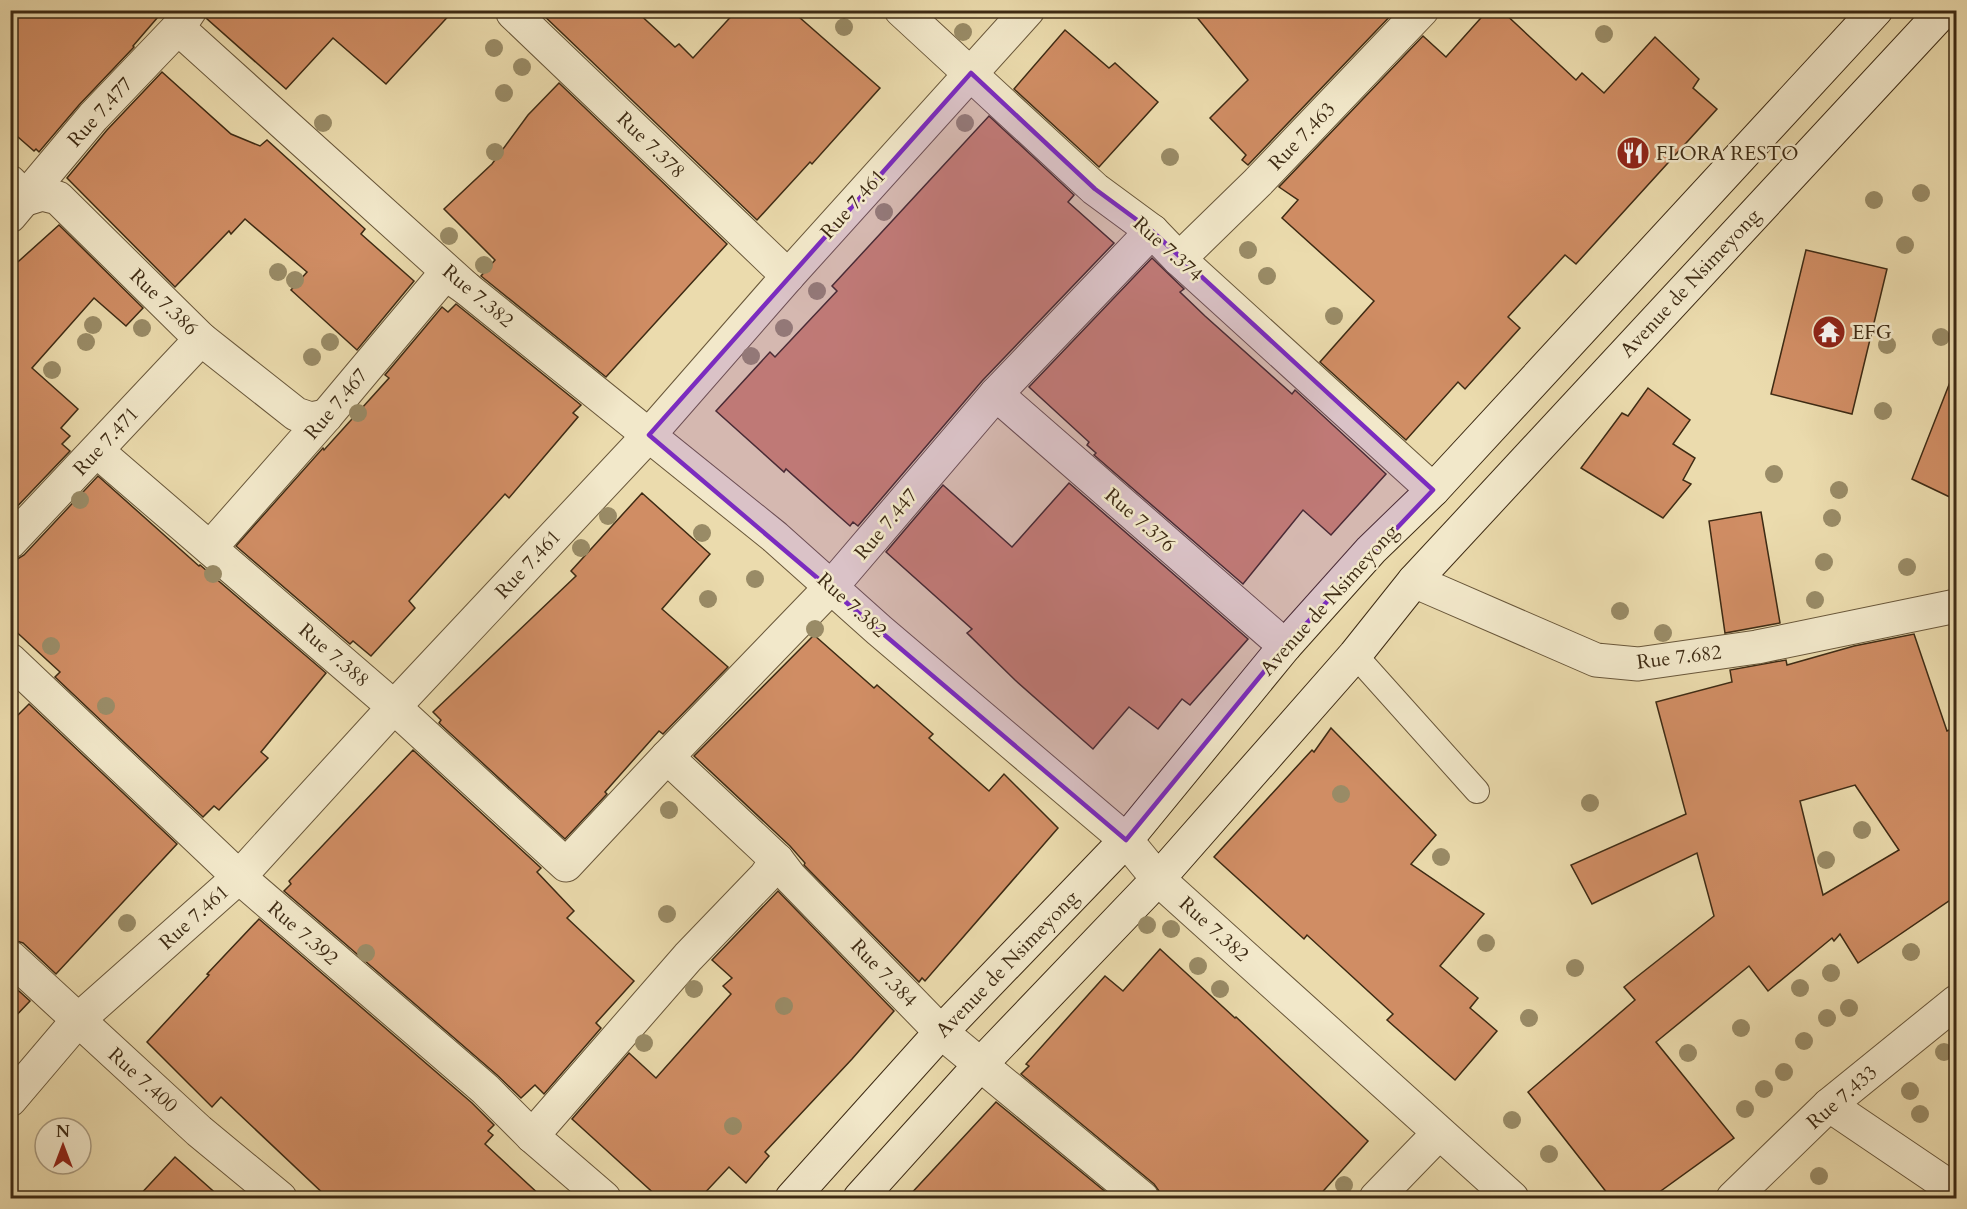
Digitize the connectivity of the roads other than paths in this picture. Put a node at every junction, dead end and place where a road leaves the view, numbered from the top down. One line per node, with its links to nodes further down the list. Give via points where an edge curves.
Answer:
1 (901, 10): 8 (street, Rue 7.374)
2 (1028, 10): 8 (street, Rue 7.461)
3 (1422, 10): 11 (street, Rue 7.463)
4 (1876, 10): 19 (street, Avenue de Nsimeyong)
5 (1944, 10): 22 (street, Avenue de Nsimeyong)
6 (513, 12): 12 (street, Rue 7.378)
7 (184, 19): 9 (street, Rue 7.477); 13 (street, Rue 7.382)
8 (971, 73): 10 (street, Rue 7.374, via 1095,189); 12 (street, Rue 7.461)
9 (16, 199): 14 (street, Rue 7.386, via 42,194 58,198)
10 (1152, 231): 11 (street, Rue 7.374); 15 (street, Rue 7.447)
11 (1179, 259): 19 (street, Rue 7.374)
12 (788, 276): 17 (street, Rue 7.461)
13 (466, 288): 16 (street, Rue 7.467, via 450,277 440,280); 17 (street, Rue 7.382)
14 (201, 339): 16 (street, Rue 7.386, via 296,414 311,419); 18 (street, Rue 7.471)
15 (996, 394): 23 (street, Rue 7.447); 25 (street, Rue 7.376)
16 (326, 416): 21 (street, Rue 7.467)
17 (650, 435): 23 (street, Rue 7.382); 28 (street, Rue 7.461)
18 (97, 451): 20 (street, Rue 7.471); 21 (street, Rue 7.388)
19 (1433, 490): 25 (street, Avenue de Nsimeyong, via 1371,550)
20 (10, 542)
21 (210, 548): 28 (street, Rue 7.388)
22 (1414, 581): 24 (street, Rue 7.682, via 1596,660 1638,664 1757,647); 26 (street, Avenue de Nsimeyong)
23 (832, 586): 29 (street, Rue 7.447); 31 (street, Rue 7.382)
24 (1956, 606)
25 (1285, 646): 31 (street, Avenue de Nsimeyong)
26 (1356, 655): 30 (lane); 35 (street, Avenue de Nsimeyong)
27 (10, 660): 34 (street, Rue 7.392)
28 (394, 707): 33 (street, Rue 7.388); 34 (street, Rue 7.461)
29 (667, 756): 32 (street, Rue 7.384); 33 (street, Rue 7.447)
30 (1477, 791)
31 (1126, 840): 35 (street, Rue 7.382); 39 (street, Avenue de Nsimeyong)
32 (777, 860): 39 (street, Rue 7.384, via 790,878); 44 (street)
33 (566, 865)
34 (238, 878): 38 (street, Rue 7.461); 44 (street, Rue 7.392, via 485,1089)
35 (1158, 879): 40 (street, Avenue de Nsimeyong); 43 (street, Rue 7.382)
36 (10, 957): 38 (street, Rue 7.400)
37 (1956, 1002): 42 (street, Rue 7.433)
38 (78, 1020): 41 (street, Rue 7.461); 46 (street, Rue 7.400)
39 (941, 1032): 40 (street, Rue 7.384); 48 (street, Avenue de Nsimeyong)
40 (980, 1065): 49 (street, Avenue de Nsimeyong); 50 (street, Rue 7.384)
41 (10, 1100)
42 (1828, 1105): 45 (street); 53 (street, Rue 7.433)
43 (1439, 1133): 51 (street); 52 (street, Rue 7.382)
44 (532, 1136): 47 (street, Rue 7.392)
45 (1956, 1191)
46 (272, 1196)
47 (604, 1198)
48 (792, 1198)
49 (860, 1198)
50 (1142, 1198)
51 (1376, 1198)
52 (1512, 1198)
53 (1733, 1198)

